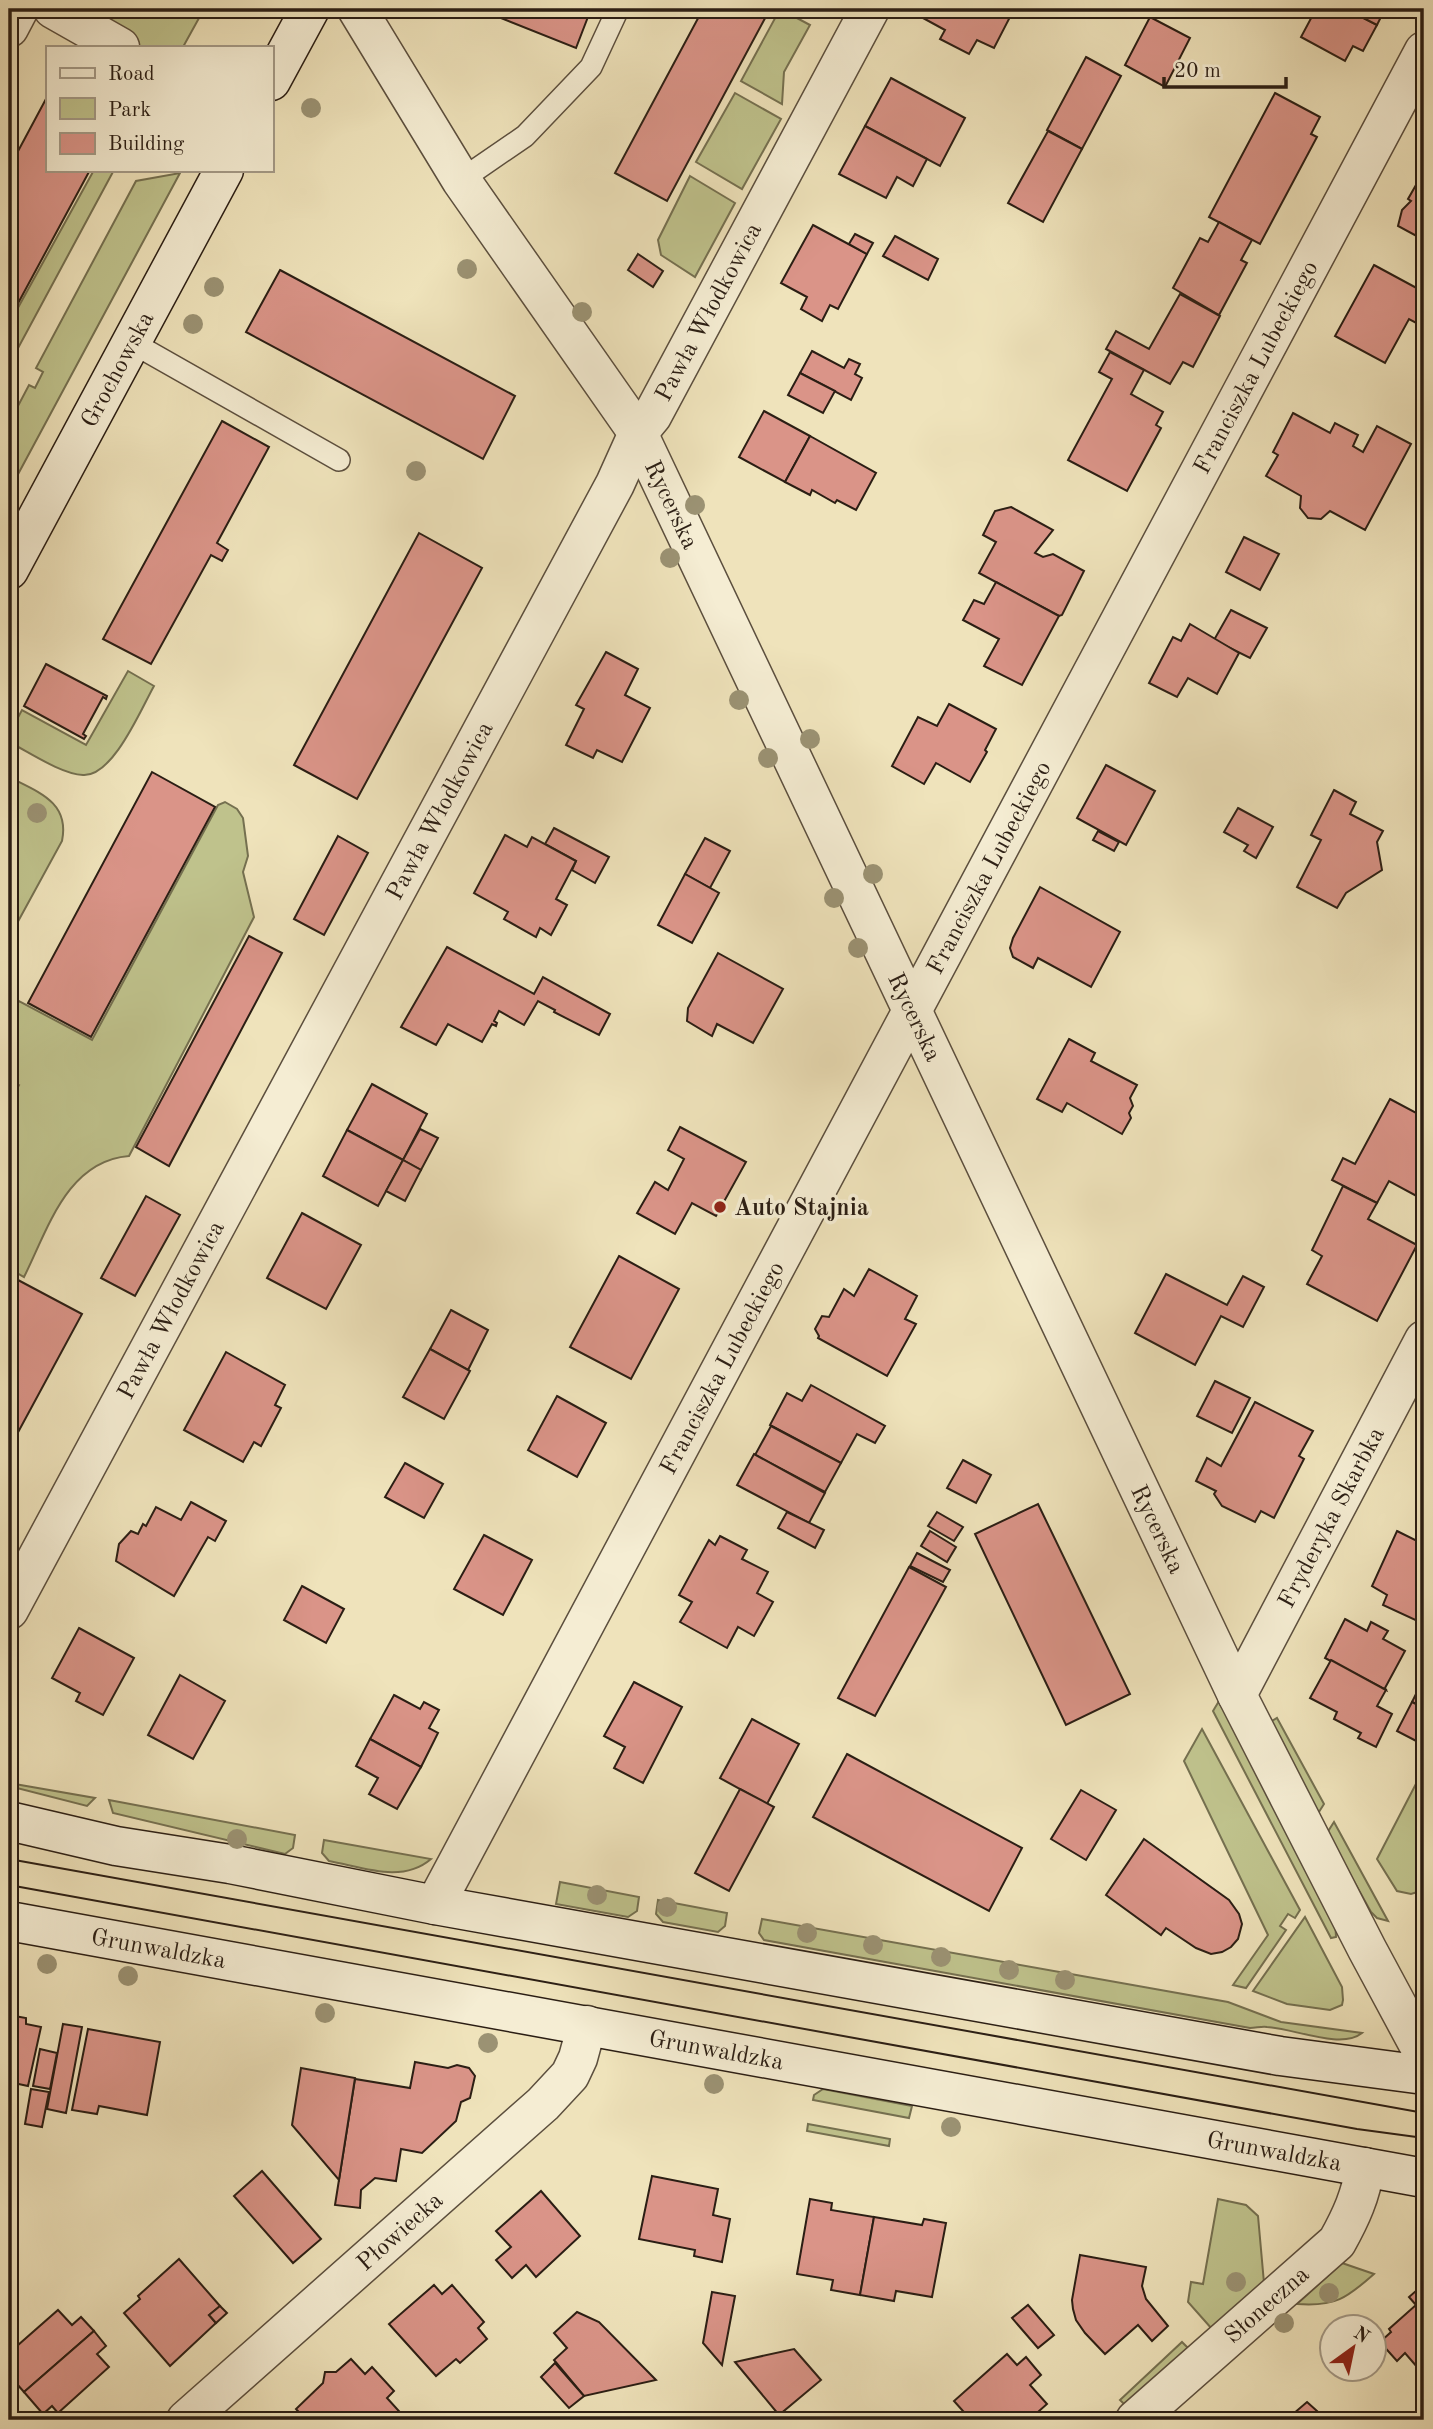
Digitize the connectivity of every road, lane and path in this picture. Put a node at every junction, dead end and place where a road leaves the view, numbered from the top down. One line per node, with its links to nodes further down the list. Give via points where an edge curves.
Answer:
1 (19, 9): 7 (street)
2 (53, 9): 8 (street)
3 (310, 9): 10 (street)
4 (357, 9): 12 (street, Rycerska)
5 (618, 9): 12 (lane, via 591,67 525,136)
6 (870, 9): 14 (street, Pawła Włodkowica, via 652,416)
7 (9, 28)
8 (118, 46)
9 (1424, 51): 17 (street, Franciszka Lubeckiego)
10 (273, 77)
11 (223, 172): 13 (street, Grochowska)
12 (461, 180): 14 (street, Rycerska)
13 (131, 342): 15 (lane); 16 (street, Grochowska)
14 (638, 433): 17 (street, Rycerska); 19 (street, Pawła Włodkowica, via 615,484)
15 (339, 460)
16 (9, 570)
17 (911, 1012): 20 (street, Rycerska); 22 (street, Franciszka Lubeckiego)
18 (1424, 1340): 20 (street, Fryderyka Skarbka)
19 (9, 1610)
20 (1237, 1695): 25 (street, Rycerska)
21 (9, 1821): 22 (street, via 116,1846)
22 (435, 1905): 26 (street, via 1280,2056)
23 (9, 1921): 24 (street, Grunwaldzka)
24 (587, 2025): 27 (street, Grunwaldzka); 29 (street, Płowiecka, via 570,2075 543,2104)
25 (1424, 2055)
26 (1424, 2075)
27 (1365, 2167): 28 (street, Grunwaldzka); 30 (street, Słoneczna, via 1362,2189 1337,2242)
28 (1424, 2178)
29 (186, 2420)
30 (1135, 2420)

